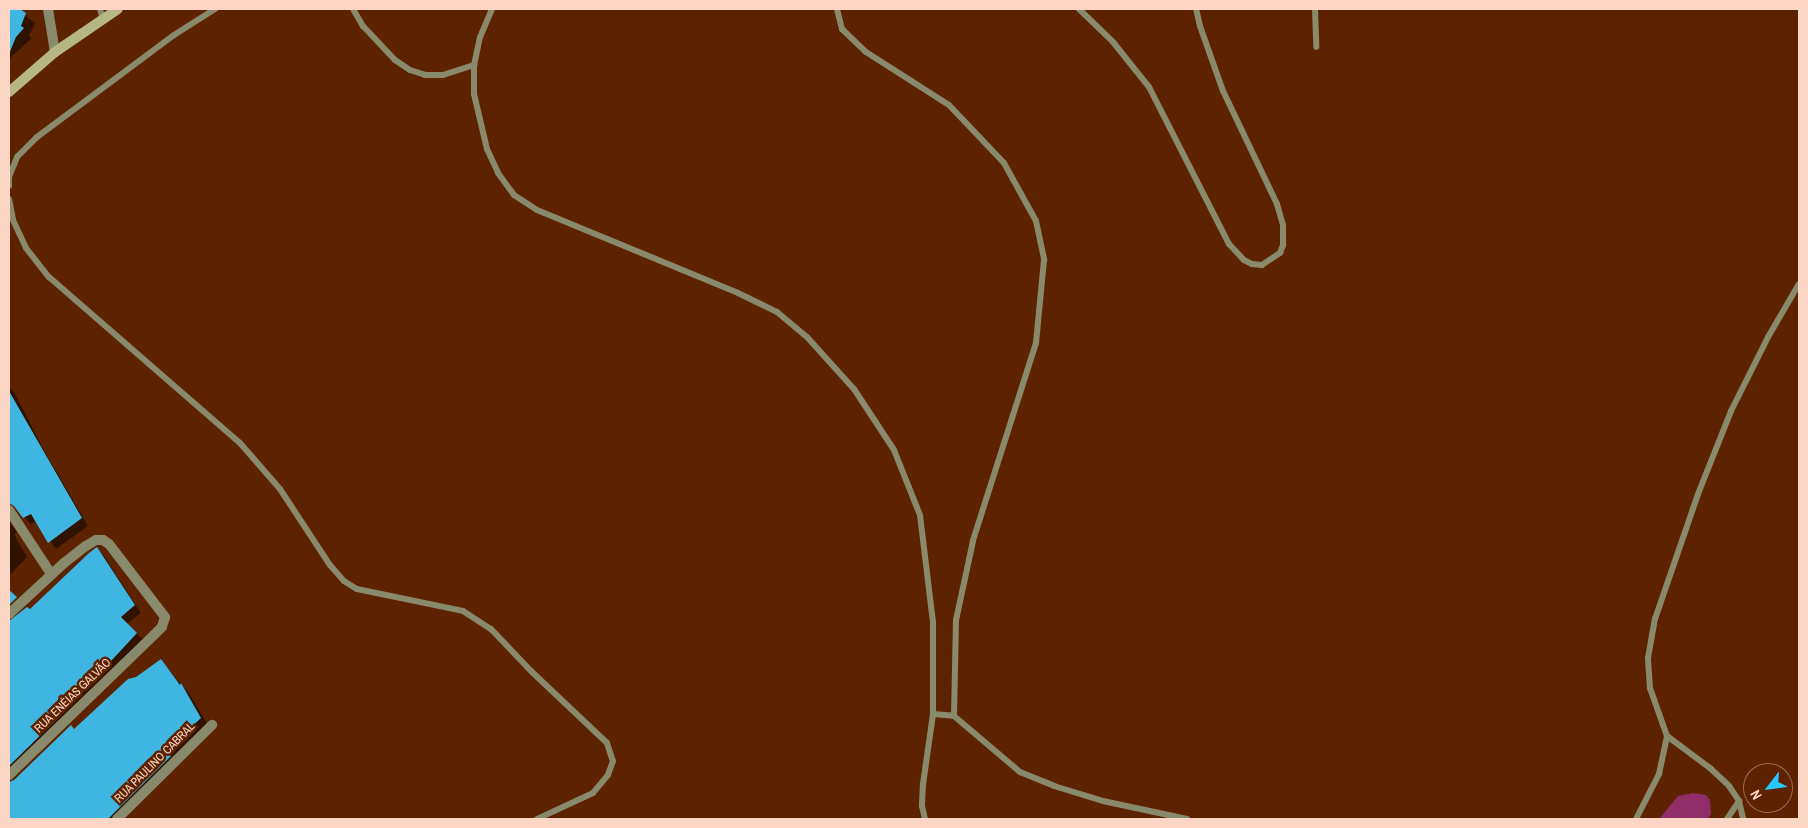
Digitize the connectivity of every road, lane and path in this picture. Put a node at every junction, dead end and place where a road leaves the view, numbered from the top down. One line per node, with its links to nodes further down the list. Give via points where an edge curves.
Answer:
1 (48, 9): 13 (street)
2 (100, 9): 11 (lane)
3 (118, 9): 11 (main road)
4 (215, 9): 16 (lane, via 174,34 37,137 17,157)
5 (353, 9): 14 (lane, via 363,26 395,60 410,70 425,75 443,75)
6 (492, 9): 14 (lane, via 480,37)
7 (837, 9): 23 (lane, via 842,29 866,52 949,105 1004,163 1036,221 1044,260 1036,343 974,542 956,620)
8 (1079, 9): 9 (lane, via 1113,42 1149,87 1229,244 1244,260 1262,265 1280,253 1283,225 1277,204 1223,91)
9 (1196, 9)
10 (1315, 9): 12 (lane)
11 (103, 20): 13 (main road)
12 (1316, 46)
13 (55, 52): 15 (main road)
14 (474, 65): 22 (lane, via 474,94 487,149 498,173 514,195 537,210 777,312 807,337 854,389 894,450 920,515 933,622)
15 (9, 92)
16 (9, 186)
17 (9, 199): 29 (lane, via 13,220 26,248 49,277 240,443 280,489 344,582 357,589 470,616 491,629 607,743 613,761 608,775 593,793)
18 (1799, 284): 25 (lane, via 1731,411 1698,494 1655,619 1648,658 1650,688)
19 (9, 510): 20 (street)
20 (51, 574): 21 (street); 26 (street, RUA ENÉIAS GALVÃO, via 86,546 103,540 163,612 164,622 154,636)
21 (9, 614)
22 (933, 714): 23 (lane); 30 (lane, via 923,784)
23 (954, 716): 31 (lane, via 1020,772 1103,801)
24 (212, 725): 28 (street, RUA PAULINO CABRAL)
25 (1666, 736): 27 (lane, via 1710,768 1729,786); 32 (lane, via 1659,774)
26 (9, 775)
27 (1739, 802): 33 (lane); 34 (lane)
28 (117, 819)
29 (537, 819)
30 (925, 819)
31 (1187, 819)
32 (1636, 819)
33 (1727, 819)
34 (1744, 819)

